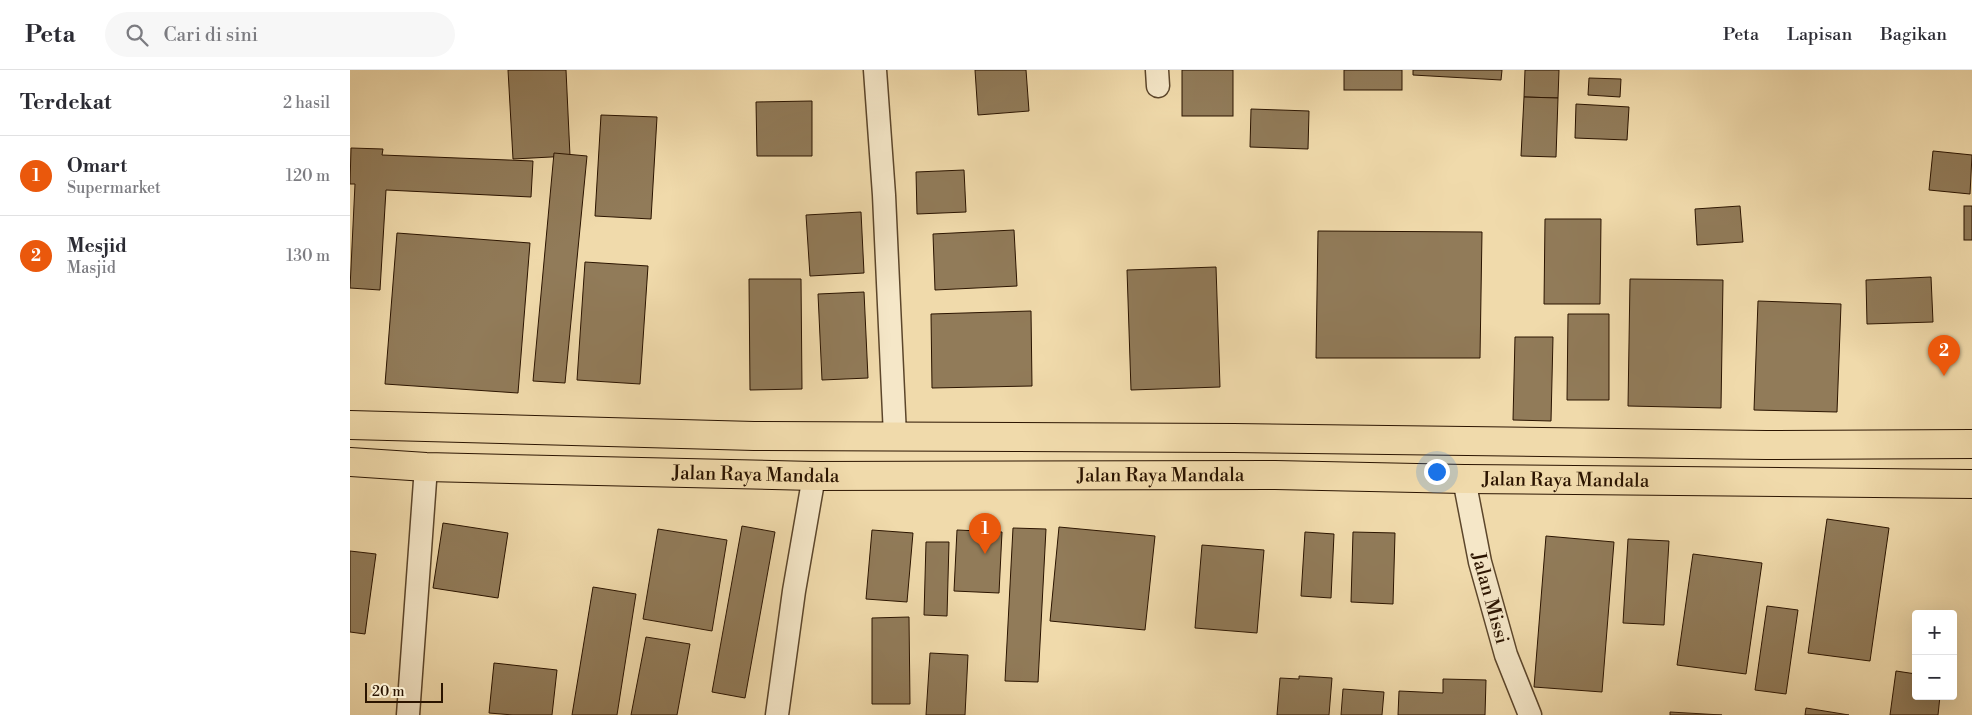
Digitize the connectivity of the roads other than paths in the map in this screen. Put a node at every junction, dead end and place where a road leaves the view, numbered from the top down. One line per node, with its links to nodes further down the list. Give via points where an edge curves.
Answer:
1 (875, 70): 4 (street)
2 (350, 425): 3 (highway, Jalan Raya Mandala)
3 (754, 436): 4 (highway, Jalan Raya Mandala); 8 (highway)
4 (895, 436): 5 (highway, Jalan Raya Mandala)
5 (1972, 444)
6 (350, 462): 7 (highway, Jalan Raya Mandala)
7 (426, 467): 8 (highway, Jalan Raya Mandala); 12 (street)
8 (750, 474): 9 (highway, Jalan Raya Mandala)
9 (814, 476): 10 (highway, Jalan Raya Mandala, via 1276,475); 13 (street)
10 (1464, 479): 11 (highway, Jalan Raya Mandala); 14 (street, Jalan Missi, via 1480,562 1506,655)
11 (1972, 484)
12 (408, 715)
13 (777, 715)
14 (1530, 715)

